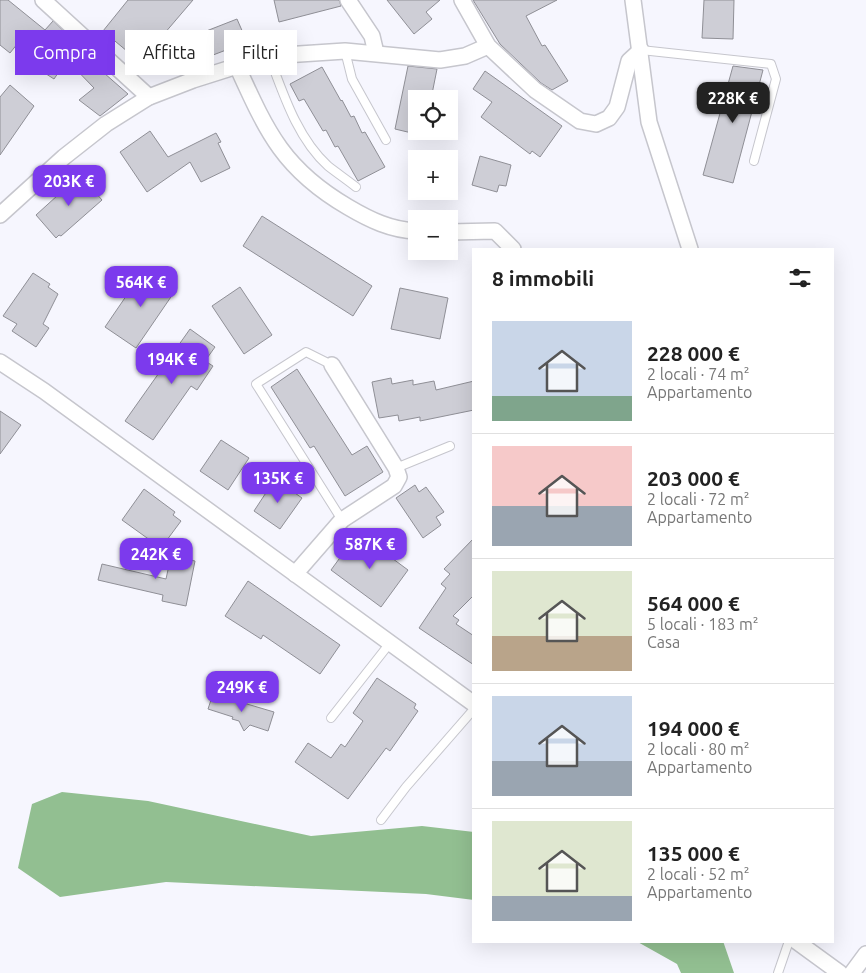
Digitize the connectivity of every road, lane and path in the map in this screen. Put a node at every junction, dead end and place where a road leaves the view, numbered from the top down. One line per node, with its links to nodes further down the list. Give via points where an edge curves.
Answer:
1 (43, 0): 13 (street)
2 (348, 0): 8 (street, via 372,36)
3 (462, 0): 5 (street)
4 (634, 0): 6 (street)
5 (488, 46): 6 (street, via 535,90 580,121 596,124 610,118 617,107 629,61); 8 (street, via 466,56 440,60)
6 (642, 50): 15 (lane, via 772,64 776,79); 21 (street, via 649,122)
7 (345, 51): 8 (street); 9 (street); 14 (lane, via 352,79)
8 (376, 53)
9 (297, 54)
10 (224, 71): 13 (street)
11 (242, 75): 18 (street, via 262,122 283,154 319,191 373,222)
12 (276, 75): 16 (lane, via 306,139 327,165)
13 (149, 97): 17 (street, via 106,124)
14 (386, 140)
15 (754, 161)
16 (356, 187)
17 (0, 215)
18 (408, 230)
19 (458, 232): 20 (street, via 496,231)
20 (512, 248)
21 (690, 248)
22 (0, 362): 27 (street)
23 (332, 366): 25 (street); 26 (lane, via 306,352 256,384)
24 (450, 446): 25 (lane)
25 (396, 468): 26 (street, via 399,477 394,486)
26 (342, 520): 27 (street)
27 (295, 574): 28 (street)
28 (390, 643): 29 (street); 31 (lane)
29 (472, 703)
30 (472, 711): 32 (lane)
31 (331, 718)
32 (381, 820)
33 (788, 943): 36 (lane)
34 (799, 943): 37 (street)
35 (866, 954): 38 (street)
36 (778, 973)
37 (840, 973)
38 (852, 973)

